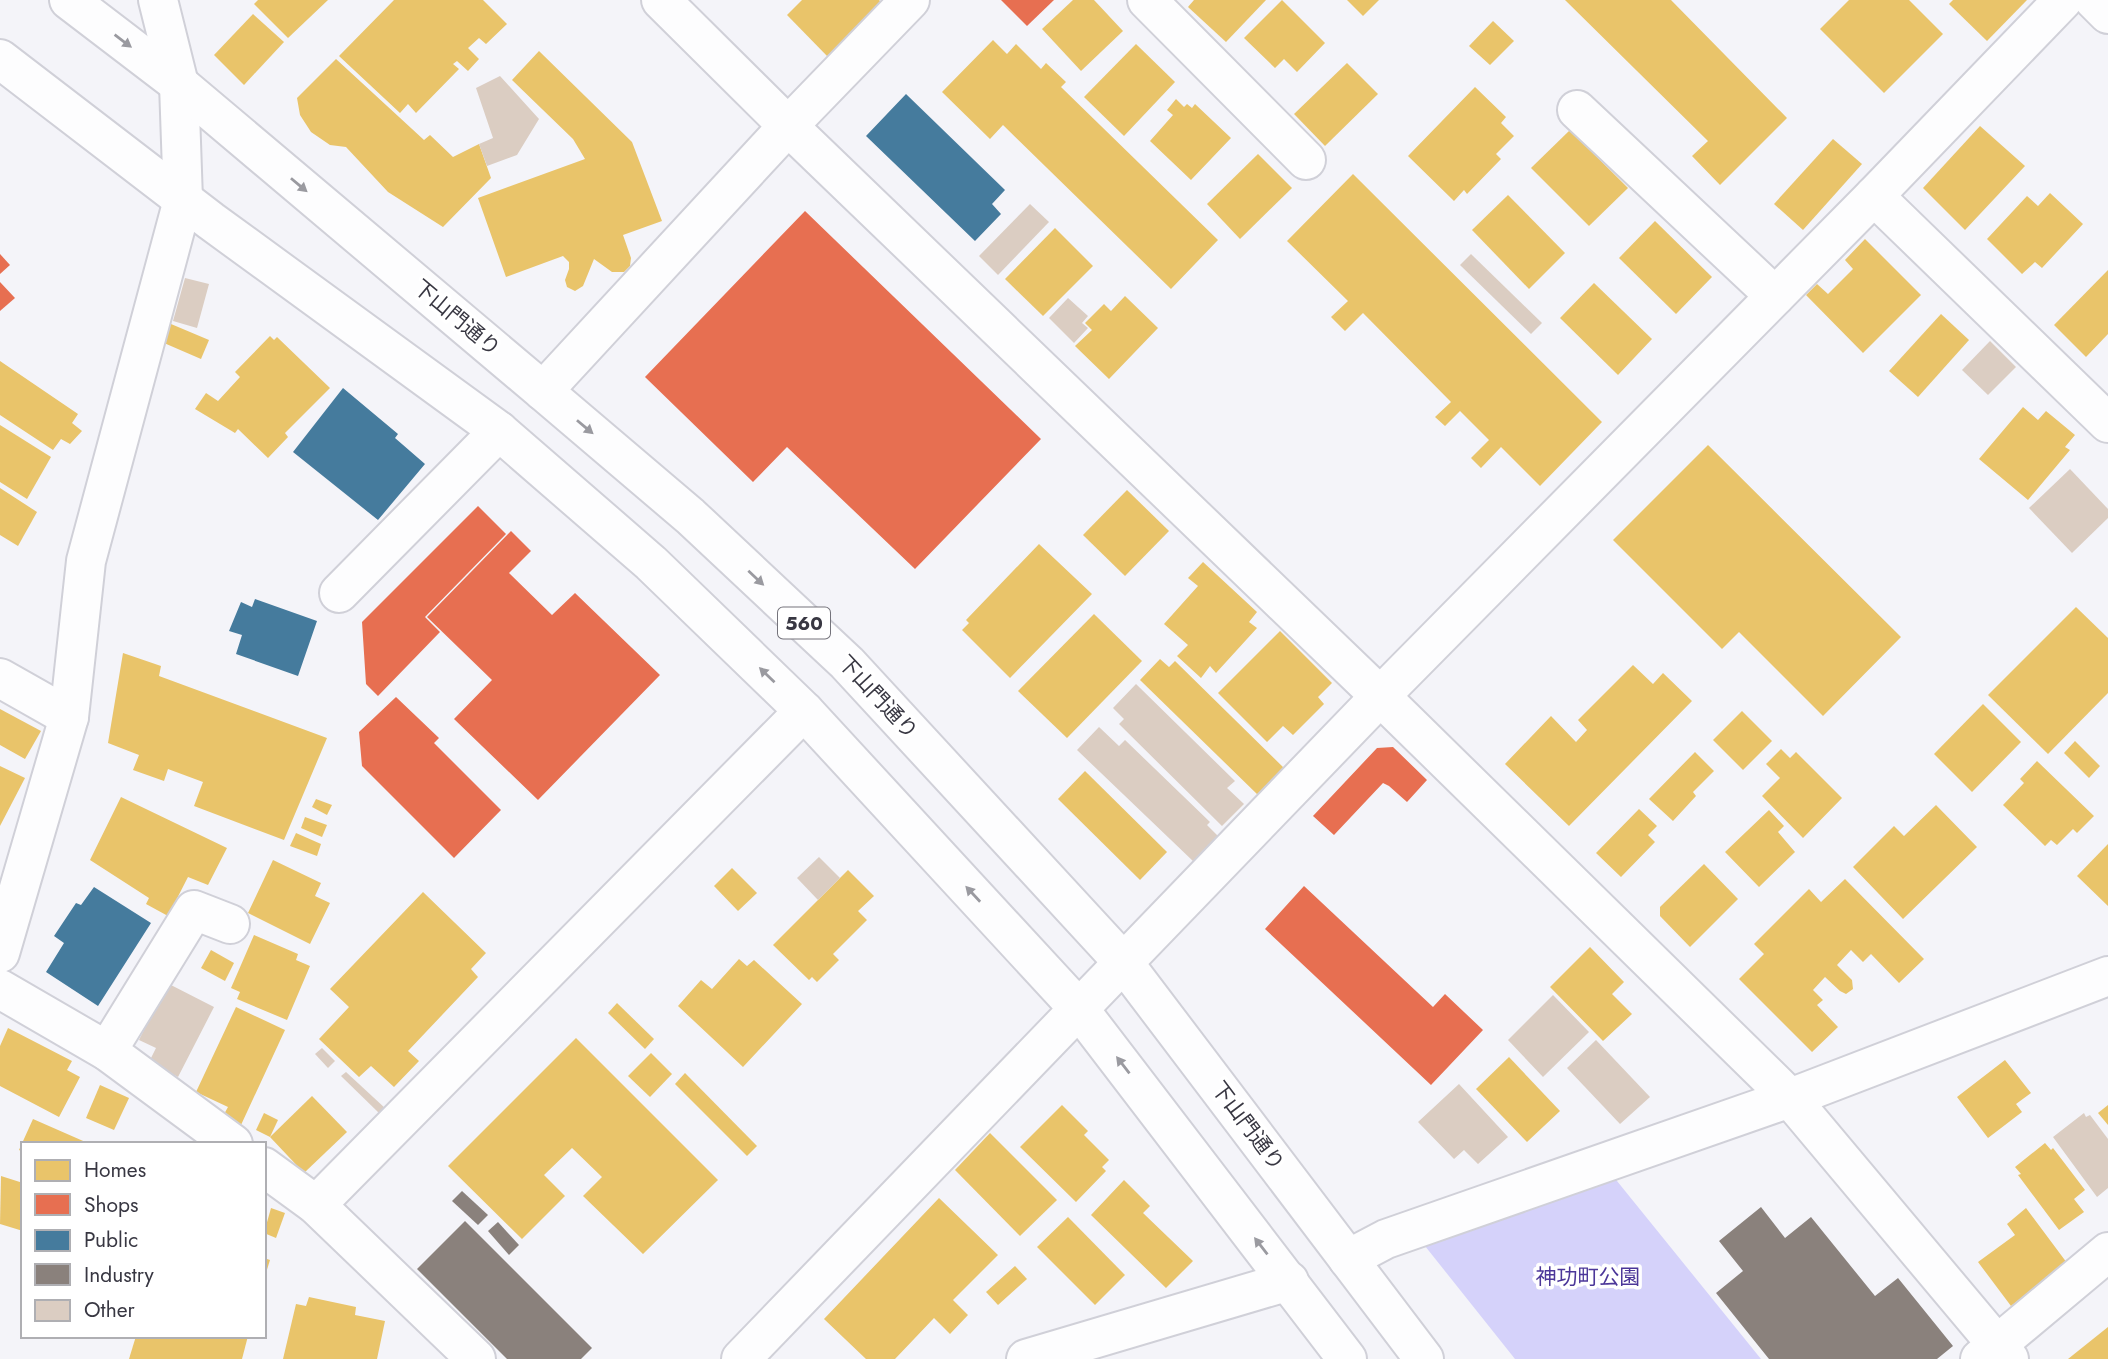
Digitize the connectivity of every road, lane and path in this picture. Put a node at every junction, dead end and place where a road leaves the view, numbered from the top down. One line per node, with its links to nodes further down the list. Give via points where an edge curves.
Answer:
1 (69, 0): 10 (street, 下山門通り / 560, one-way to 10)
2 (158, 0): 10 (street)
3 (661, 0): 12 (street)
4 (1147, 0): 13 (street)
5 (2063, 0): 14 (street)
6 (2094, 0): 8 (street)
7 (905, 2): 12 (street)
8 (2108, 14)
9 (0, 59): 15 (street)
10 (179, 83): 15 (street); 17 (street, 下山門通り / 560, one-way to 17)
11 (1577, 110): 16 (street)
12 (788, 126): 17 (street); 22 (street)
13 (1306, 160)
14 (1874, 196): 16 (street); 18 (street)
15 (183, 200): 19 (street); 24 (street, via 86,561)
16 (1775, 296): 22 (street)
17 (543, 391): 27 (street, 下山門通り / 560, one-way to 27, via 690,516 847,663)
18 (2108, 423)
19 (499, 431): 20 (street); 23 (street, one-way to 19, via 651,563)
20 (339, 593)
21 (0, 678): 24 (street)
22 (1380, 696): 27 (street); 32 (street)
23 (804, 711): 30 (street, one-way to 23); 35 (street)
24 (69, 717): 26 (street)
25 (230, 924): 31 (street, via 194,910)
26 (0, 953)
27 (1123, 962): 30 (street); 37 (street, 下山門通り / 560)
28 (2108, 976): 32 (street)
29 (0, 989): 31 (street)
30 (1079, 1009): 38 (street, one-way to 30); 41 (street)
31 (107, 1051): 33 (street)
32 (1790, 1098): 37 (street, via 1385,1239); 39 (street)
33 (230, 1142)
34 (266, 1168): 35 (street)
35 (316, 1205): 40 (street)
36 (2108, 1252): 39 (street)
37 (1348, 1259): 44 (street, 下山門通り / 560)
38 (1289, 1281): 42 (street); 43 (street)
39 (1996, 1354)
40 (476, 1359)
41 (741, 1359)
42 (1026, 1359)
43 (1347, 1359)
44 (1424, 1359)

